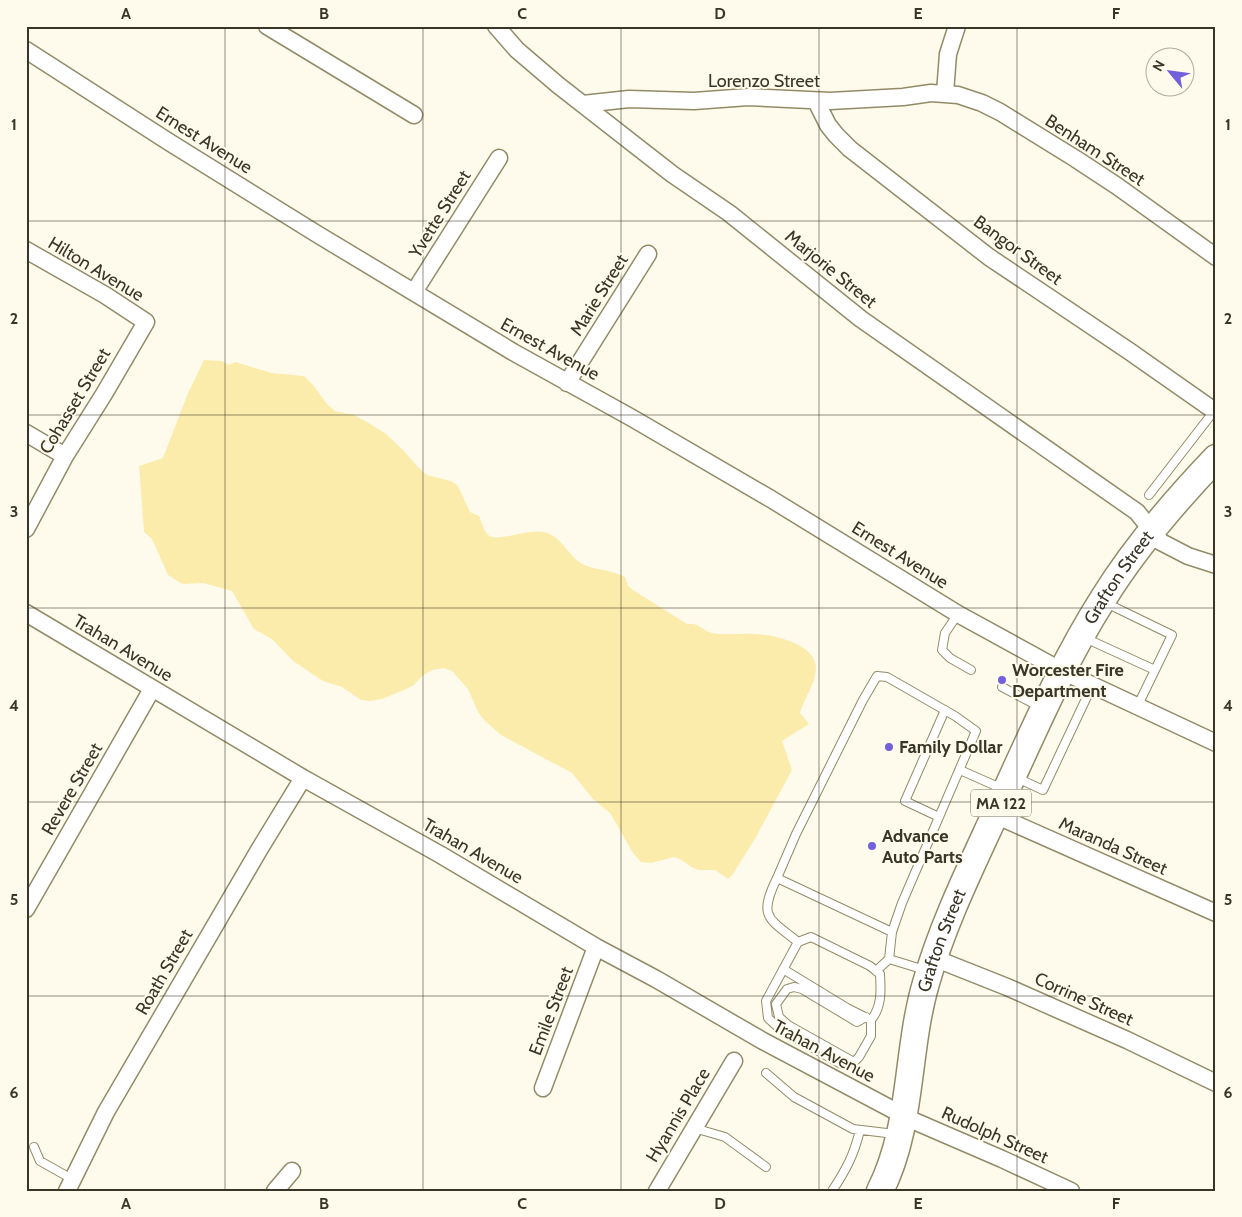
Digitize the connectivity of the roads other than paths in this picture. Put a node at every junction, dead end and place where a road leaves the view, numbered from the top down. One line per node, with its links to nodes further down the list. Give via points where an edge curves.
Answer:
1 (267, 26): 8 (street)
2 (496, 26): 7 (street, Marjorie Street, via 530,62)
3 (957, 26): 5 (street, via 948,54)
4 (26, 50): 13 (street, Ernest Avenue, via 183,151)
5 (945, 93): 6 (street, Lorenzo Street); 12 (street, Benham Street, via 1000,112 1097,173)
6 (816, 101): 7 (street, Lorenzo Street, via 748,97); 16 (street, Bangor Street, via 836,136 895,184 994,261)
7 (583, 104): 22 (street, Marjorie Street, via 881,334 1137,512)
8 (414, 115)
9 (499, 158): 13 (street, Yvette Street)
10 (26, 250): 14 (street, Hilton Avenue)
11 (648, 254): 15 (street, Marie Street)
12 (1216, 256)
13 (414, 292): 15 (street, Ernest Avenue)
14 (146, 322): 18 (street, Cohasset Street)
15 (567, 383): 26 (street, Ernest Avenue, via 764,495)
16 (1215, 412): 20 (lane)
17 (26, 433): 18 (street)
18 (65, 456): 21 (street, Cohasset Street)
19 (1216, 458): 22 (highway, Grafton Street / MA 122)
20 (1149, 495)
21 (26, 529)
22 (1151, 530): 23 (street, Marjorie Street, via 1161,542 1174,549); 24 (highway, Grafton Street / MA 122)
23 (1216, 565)
24 (1102, 601): 27 (highway, Grafton Street / MA 122); 29 (lane, via 1172,635)
25 (26, 613): 33 (street, Trahan Avenue)
26 (958, 614): 28 (lane, via 945,633 942,650); 30 (street, Ernest Avenue)
27 (1081, 636): 29 (lane); 30 (highway, Grafton Street / MA 122)
28 (971, 670)
29 (1155, 670): 34 (lane)
30 (1062, 671): 31 (street, Ernest Avenue); 35 (highway, Grafton Street / MA 122)
31 (1092, 686): 34 (street, Ernest Avenue); 40 (lane, via 1043,790)
32 (1002, 687): 35 (lane)
33 (152, 689): 39 (street, Trahan Avenue); 44 (street, Revere Street)
34 (1137, 707): 37 (street, Ernest Avenue)
35 (1043, 708): 40 (highway, Grafton Street / MA 122)
36 (945, 710): 38 (lane, via 976,731); 42 (lane, via 905,801); 43 (lane, via 887,677 878,676 796,834)
37 (1216, 742)
38 (960, 770): 40 (lane); 42 (lane)
39 (303, 778): 48 (street, Trahan Avenue); 65 (street, Roath Street, via 106,1112)
40 (1010, 783): 41 (highway, Grafton Street / MA 122)
41 (995, 816): 45 (street, Maranda Street); 50 (highway, Grafton Street / MA 122)
42 (939, 818): 46 (lane)
43 (777, 878): 46 (lane); 47 (lane, via 768,896 767,911 771,921)
44 (26, 909)
45 (1216, 913)
46 (892, 932): 49 (lane)
47 (798, 942): 51 (lane); 52 (lane, via 811,937)
48 (596, 947): 58 (street, Emile Street); 59 (street, Trahan Avenue, via 763,1041)
49 (889, 959): 50 (lane); 52 (lane)
50 (932, 965): 57 (street, Corrine Street, via 1016,990); 59 (highway, Grafton Street / MA 122, via 917,1018)
51 (783, 970): 53 (lane); 55 (lane, via 766,1001 768,1018 780,1030 841,1064)
52 (876, 971): 53 (lane, via 880,974 881,991 877,1013)
53 (869, 1018): 55 (lane, via 871,1036); 55 (lane, via 857,1022 794,987 787,989 776,1004 779,1017 788,1025)
54 (734, 1060): 60 (street, Hyannis Place)
55 (854, 1062)
56 (766, 1073): 61 (lane, via 794,1097 853,1130)
57 (1216, 1083)
58 (543, 1088)
59 (901, 1125): 61 (lane); 69 (highway, Grafton Street / MA 122, via 892,1163); 70 (street, Rudolph Street)
60 (694, 1128): 63 (lane, via 725,1137); 67 (street, Hyannis Place)
61 (860, 1130): 68 (lane, via 848,1166)
62 (34, 1147): 65 (lane, via 40,1161)
63 (766, 1167)
64 (292, 1171): 66 (street)
65 (70, 1185)
66 (275, 1191)
67 (656, 1191)
68 (832, 1191)
69 (880, 1191)
70 (1071, 1191)

